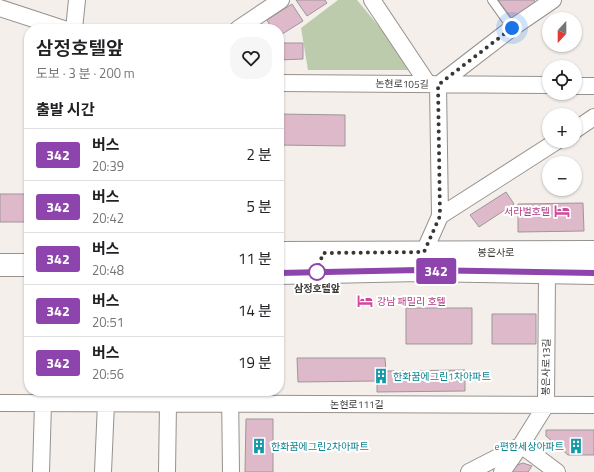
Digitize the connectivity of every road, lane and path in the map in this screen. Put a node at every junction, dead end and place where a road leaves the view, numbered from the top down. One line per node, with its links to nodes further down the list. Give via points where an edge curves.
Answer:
1 (77, 0): 8 (street)
2 (281, 0): 9 (street)
3 (372, 0): 12 (street)
4 (492, 0): 10 (lane)
5 (553, 0): 10 (street)
6 (0, 8): 7 (street)
7 (49, 24)
8 (75, 24)
9 (245, 24)
10 (512, 28): 12 (street)
11 (284, 83): 12 (street, 논현로105길)
12 (433, 84): 13 (street, 논현로105길); 19 (street)
13 (542, 85)
14 (582, 86): 15 (street)
15 (594, 86)
16 (594, 117): 17 (street)
17 (582, 125)
18 (546, 148): 19 (street)
19 (440, 216): 20 (street)
20 (424, 252): 21 (main road, 봉은사로); 22 (main road, 봉은사로)
21 (594, 252)
22 (284, 253)
23 (24, 265): 24 (main road)
24 (0, 266)
25 (284, 273): 26 (main road, 봉은사로, via 419,270)
26 (547, 273): 27 (main road, 봉은사로); 33 (street, 봉은사로13길)
27 (594, 273)
28 (230, 398): 32 (street, 논현로111길); 33 (street, 논현로111길); 39 (street)
29 (0, 403): 31 (street, 논현로111길)
30 (106, 403): 31 (street, 논현로111길); 32 (street, 논현로111길); 37 (street)
31 (43, 404): 36 (street)
32 (168, 404): 38 (street)
33 (546, 405): 34 (street, 논현로111길); 35 (street, 봉은사로13길)
34 (594, 405)
35 (521, 445): 40 (street); 41 (street, 봉은사로13길); 42 (street)
36 (41, 472)
37 (103, 472)
38 (167, 472)
39 (231, 472)
40 (469, 472)
41 (502, 472)
42 (558, 472)

